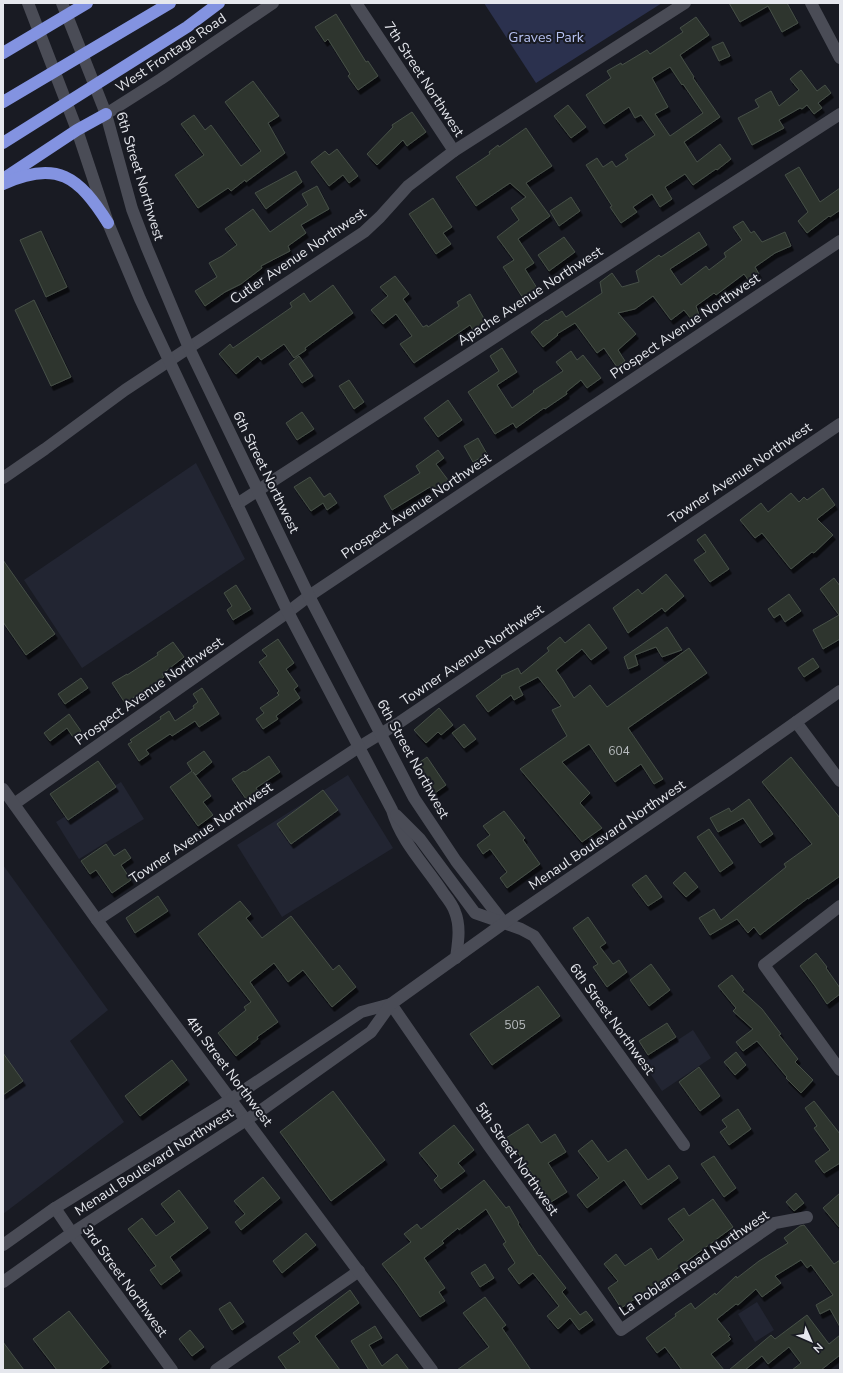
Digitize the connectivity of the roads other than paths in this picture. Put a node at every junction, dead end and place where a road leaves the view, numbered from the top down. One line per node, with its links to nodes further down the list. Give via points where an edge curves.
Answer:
1 (28, 3): 15 (street, 6th Street Northwest)
2 (62, 3): 13 (street, 6th Street Northwest)
3 (88, 3): 10 (highway)
4 (170, 3): 12 (highway)
5 (219, 3): 16 (highway, via 187,27)
6 (273, 3): 13 (street, West Frontage Road)
7 (356, 3): 17 (street, 7th Street Northwest)
8 (686, 3): 17 (street, Cutler Avenue Northwest)
9 (811, 3): 11 (street)
10 (3, 53)
11 (840, 58)
12 (3, 102)
13 (106, 114): 15 (highway); 22 (street, 6th Street Northwest, via 132,209)
14 (840, 114): 26 (street, Apache Avenue Northwest)
15 (77, 130): 18 (highway); 20 (street, 6th Street Northwest)
16 (3, 143)
17 (454, 151): 22 (street, Cutler Avenue Northwest, via 408,186 364,232)
18 (3, 179)
19 (3, 184): 20 (highway, via 38,172 66,177 90,196)
20 (108, 223): 23 (street, 6th Street Northwest)
21 (840, 241): 28 (street, Prospect Avenue Northwest)
22 (189, 348): 23 (street, Cutler Avenue Northwest); 26 (street, 6th Street Northwest)
23 (170, 361): 25 (street, Cutler Avenue Northwest, via 125,390); 27 (street, 6th Street Northwest)
24 (840, 424): 32 (street, Towner Avenue Northwest)
25 (3, 478)
26 (258, 489): 27 (street, Apache Avenue Northwest); 28 (street, 6th Street Northwest)
27 (237, 504): 29 (street, 6th Street Northwest)
28 (309, 596): 29 (street, Prospect Avenue Northwest); 32 (street, 6th Street Northwest)
29 (288, 612): 33 (street, 6th Street Northwest); 36 (street, Prospect Avenue Northwest)
30 (840, 691): 31 (street, Menaul Boulevard Northwest)
31 (796, 722): 34 (street); 40 (street, Menaul Boulevard Northwest)
32 (380, 734): 33 (street, Towner Avenue Northwest); 40 (street, 6th Street Northwest, via 414,798 433,827)
33 (359, 747): 37 (street, 6th Street Northwest); 39 (street, Towner Avenue Northwest)
34 (840, 781)
35 (3, 789): 36 (street, 4th Street Northwest)
36 (14, 804): 39 (street, 4th Street Northwest)
37 (392, 810): 40 (street, 6th Street Northwest, via 420,839 475,912); 41 (street, 6th Street Northwest, via 396,824 455,912 459,930)
38 (840, 906): 43 (street, via 764,965)
39 (97, 920): 44 (street, 4th Street Northwest)
40 (504, 923): 41 (street, Menaul Boulevard Northwest); 46 (street, 6th Street Northwest, via 534,936)
41 (456, 958): 42 (street, Menaul Boulevard Northwest)
42 (391, 1004): 44 (street, Menaul Boulevard Northwest, via 361,1012); 45 (street, Menaul Boulevard Northwest, via 371,1032); 53 (street, 5th Street Northwest)
43 (840, 1070)
44 (231, 1099): 45 (street, 4th Street Northwest); 47 (street, Menaul Boulevard Northwest)
45 (246, 1120): 49 (street, Menaul Boulevard Northwest); 51 (street, 4th Street Northwest)
46 (684, 1145)
47 (55, 1208): 49 (street, 3rd Street Northwest); 50 (street, Menaul Boulevard Northwest)
48 (807, 1217): 53 (street, La Poblana Road Northwest, via 776,1223)
49 (72, 1234): 52 (street, Menaul Boulevard Northwest); 54 (street, 3rd Street Northwest)
50 (3, 1245)
51 (359, 1271): 55 (street); 56 (street, 4th Street Northwest)
52 (3, 1282)
53 (621, 1330)
54 (172, 1370)
55 (216, 1370)
56 (432, 1370)

